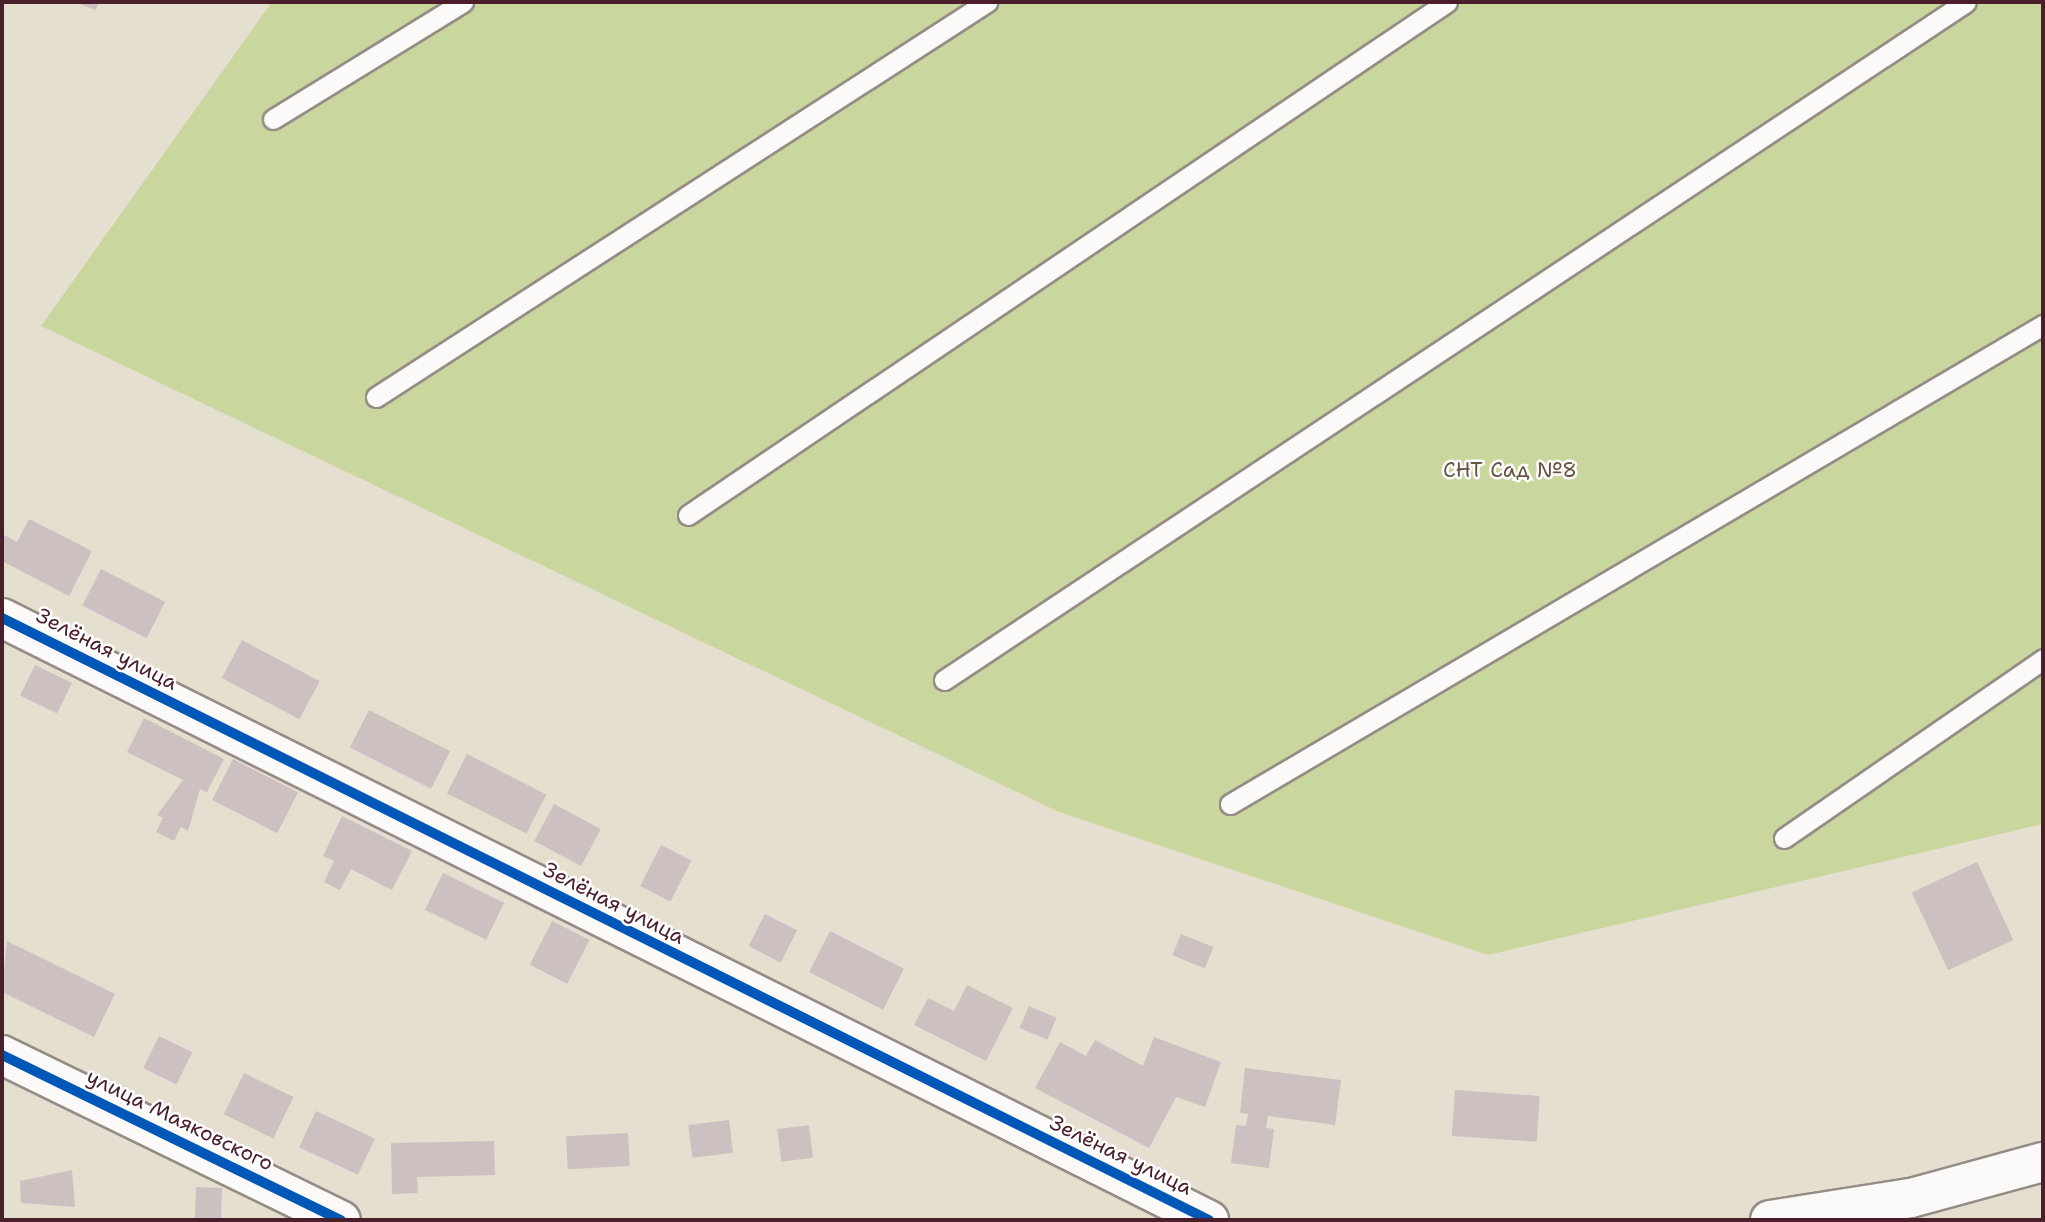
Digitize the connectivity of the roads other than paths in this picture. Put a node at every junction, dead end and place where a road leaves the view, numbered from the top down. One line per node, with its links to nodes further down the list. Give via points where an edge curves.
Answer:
1 (463, 2): 5 (lane)
2 (987, 2): 7 (lane)
3 (1447, 2): 8 (lane)
4 (1966, 2): 11 (lane)
5 (273, 119)
6 (2043, 325): 12 (lane)
7 (376, 397)
8 (688, 515)
9 (2, 618): 17 (street, Зелёная улица)
10 (2043, 659): 13 (lane)
11 (943, 680)
12 (1230, 804)
13 (1784, 838)
14 (2, 1055): 16 (street, улица Маяковского)
15 (2043, 1162): 18 (street, via 1911,1198)
16 (341, 1220)
17 (1209, 1220)
18 (1770, 1220)

